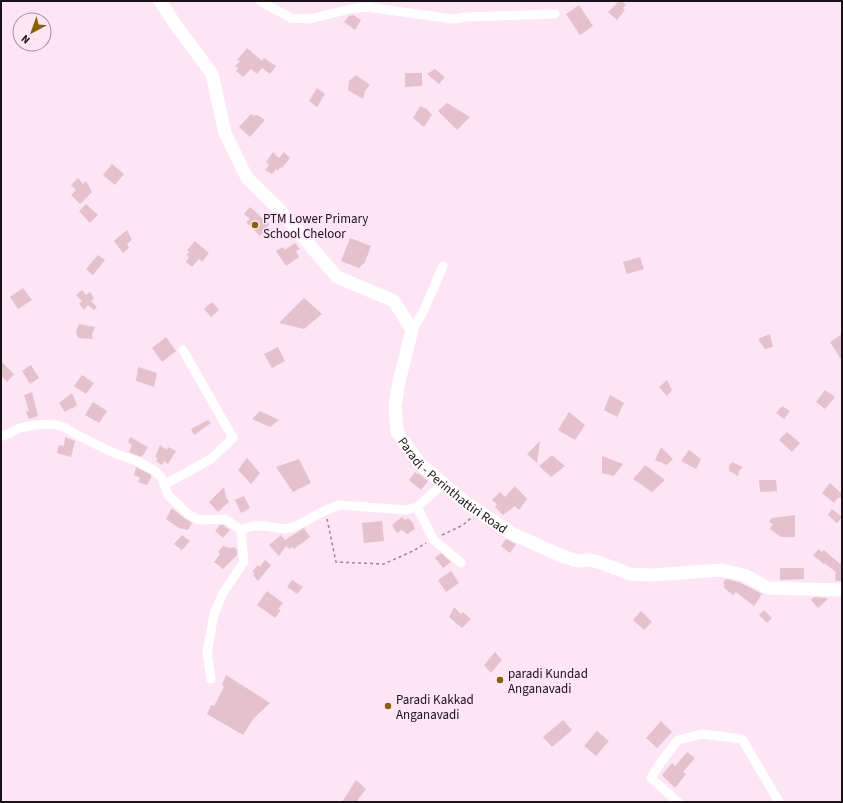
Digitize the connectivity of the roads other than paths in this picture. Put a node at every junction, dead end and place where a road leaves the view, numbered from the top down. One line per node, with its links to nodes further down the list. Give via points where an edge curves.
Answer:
1 (160, 1): 5 (main road, via 212,74 225,133 247,178 278,208 337,277 394,301)
2 (260, 1): 3 (street, via 291,18 310,19 367,7 453,19)
3 (555, 14)
4 (443, 266): 5 (street, via 423,312)
5 (412, 330): 8 (main road, Paradi - Perinthattiri Road, via 395,406 397,432 420,464)
6 (184, 350): 9 (street, via 233,438 211,459)
7 (1, 437): 9 (street, via 20,428 35,425 52,424 64,427 109,451 155,470)
8 (444, 484): 10 (street); 13 (main road, Paradi - Perinthattiri Road, via 478,512 510,533 578,561 598,562 630,574 721,570 744,575 768,588)
9 (164, 485): 11 (street, via 168,495 198,520 225,519)
10 (417, 507): 11 (street, via 406,510 339,505 294,527 284,529 252,526); 12 (street, via 433,539)
11 (241, 530): 14 (street, via 244,562 223,593 214,614 207,653)
12 (461, 563)
13 (842, 590)
14 (211, 679)
15 (678, 802): 16 (street, via 651,778 678,740 702,734 742,739)
16 (779, 802)

